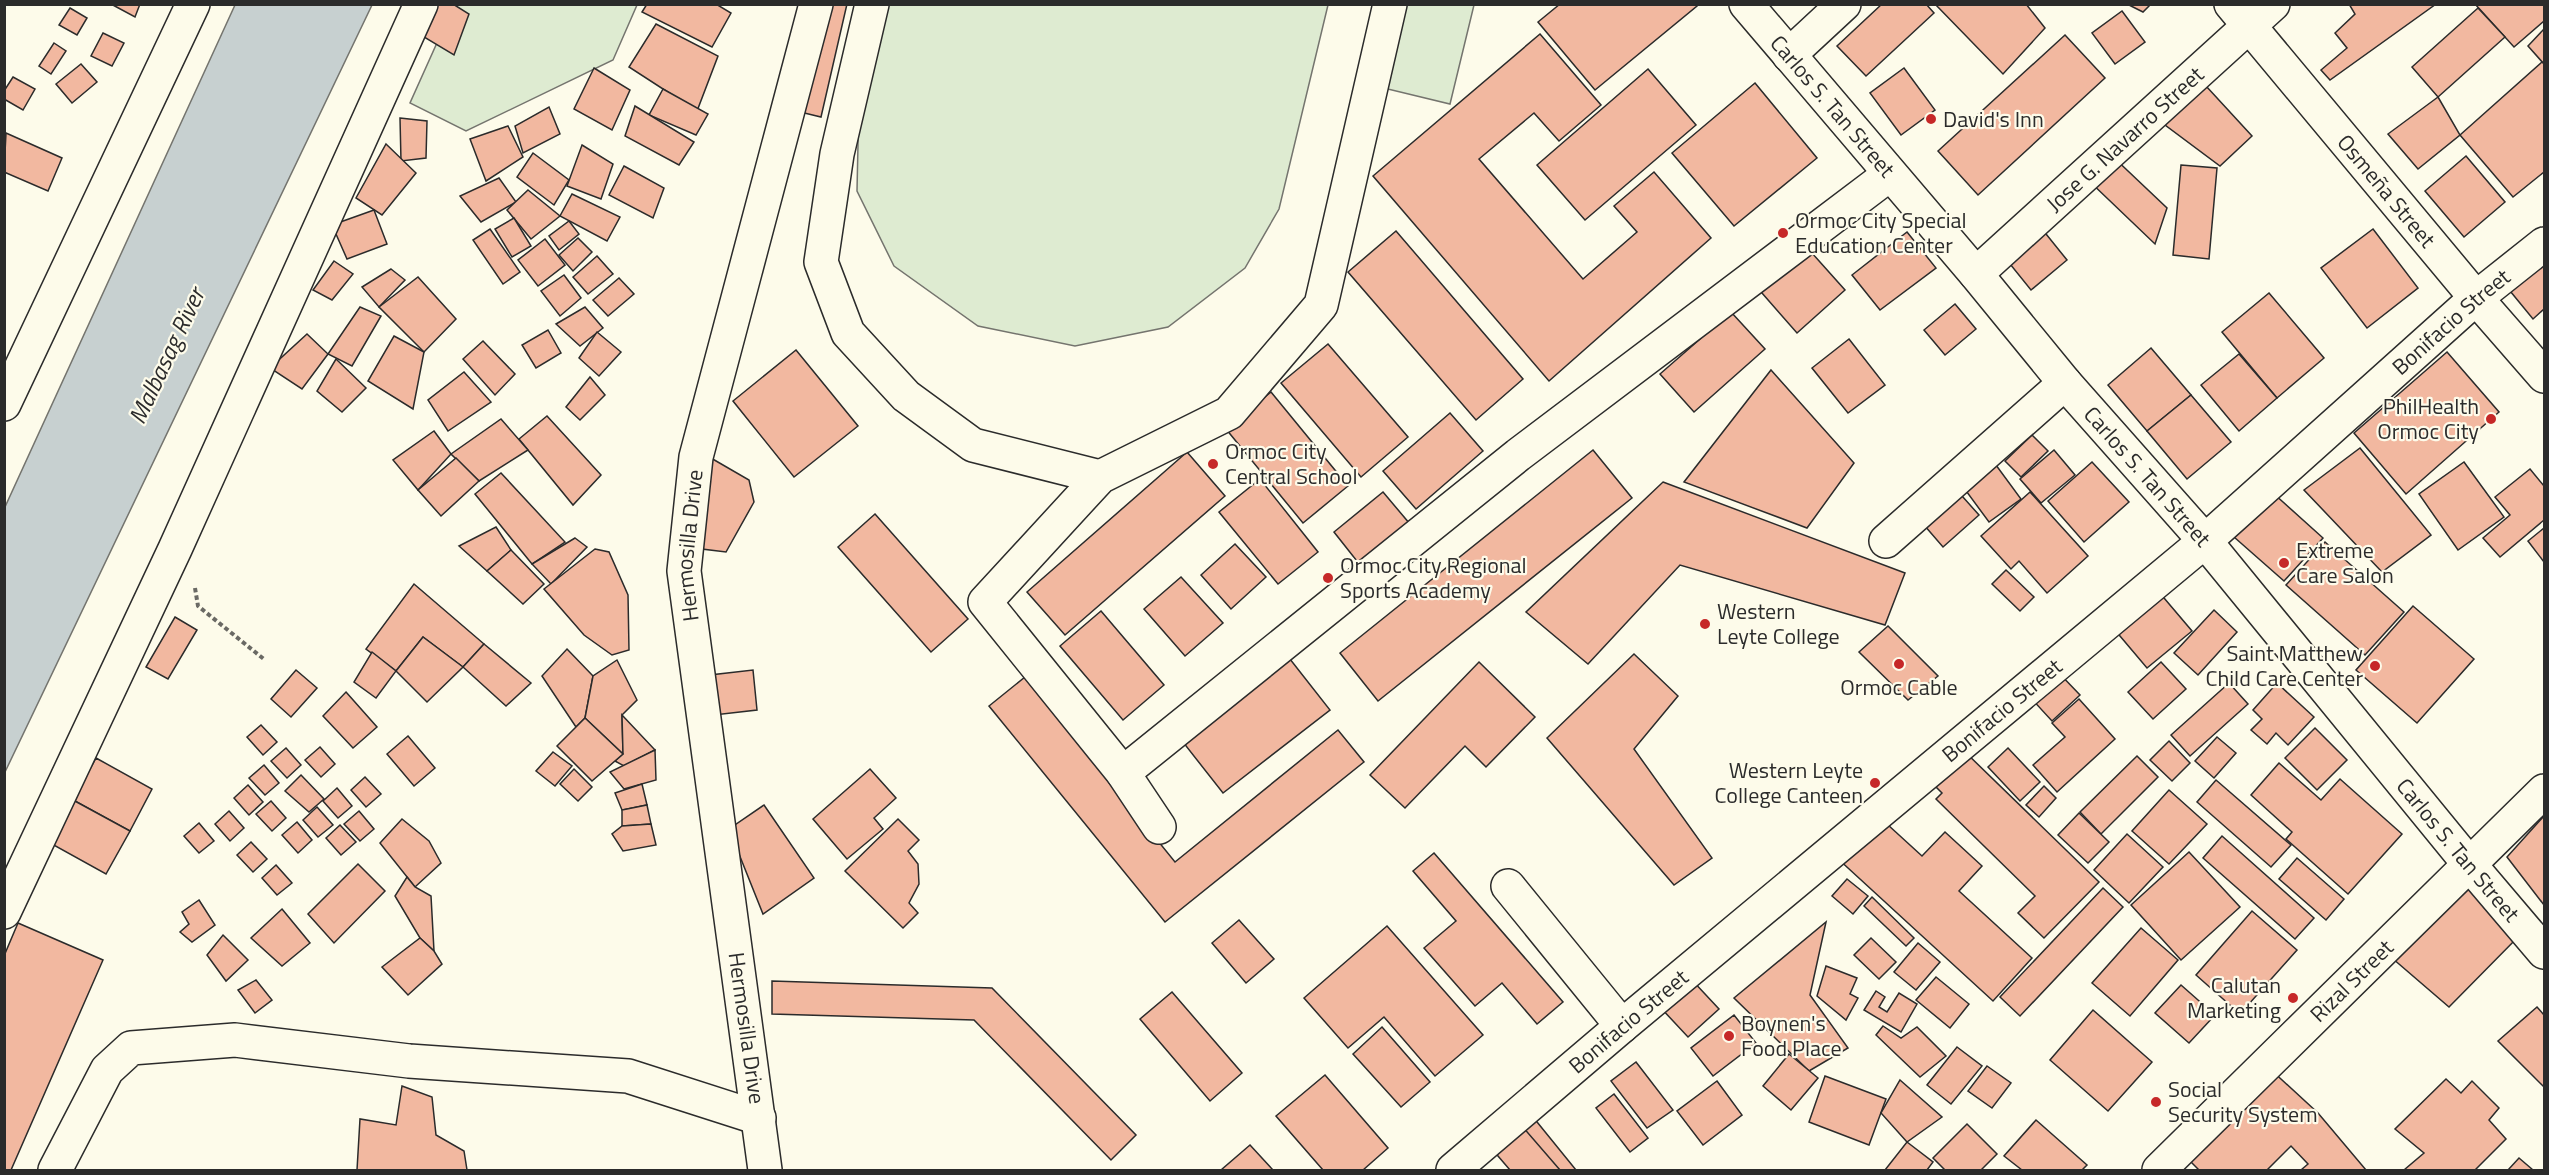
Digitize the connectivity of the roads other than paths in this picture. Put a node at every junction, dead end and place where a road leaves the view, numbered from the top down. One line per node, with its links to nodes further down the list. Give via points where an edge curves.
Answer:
1 (192, 4): 16 (street)
2 (421, 4): 25 (street, via 175,549)
3 (816, 4): 28 (street, Hermosilla Drive, via 696,457 684,571)
4 (872, 4): 17 (street, via 837,154 821,262 848,333 906,396 973,445)
5 (1390, 4): 17 (street, via 1321,305 1229,413)
6 (1746, 4): 9 (street, Carlos S. Tan Street)
7 (1844, 4): 9 (street)
8 (2251, 12): 12 (street, Jose G. Navarro Street); 13 (street, Osmeña Street)
9 (1789, 55): 10 (street, Carlos S. Tan Street)
10 (1890, 174): 12 (street, Carlos S. Tan Street); 20 (street, via 1518,455)
11 (2544, 244): 13 (street, Bonifacio Street)
12 (1976, 274): 15 (street, Carlos S. Tan Street)
13 (2476, 298): 14 (street, Osmeña Street); 19 (street, Bonifacio Street)
14 (2544, 376)
15 (2065, 383): 18 (street); 19 (street, Carlos S. Tan Street)
16 (4, 404)
17 (1100, 477): 20 (street, via 985,602)
18 (1886, 541)
19 (2205, 541): 23 (street, Carlos S. Tan Street); 27 (street, Bonifacio Street)
20 (1123, 773): 22 (street)
21 (2544, 791): 23 (street, Rizal Street)
22 (1159, 827)
23 (2470, 865): 26 (street, Carlos S. Tan Street); 29 (street, Rizal Street)
24 (1508, 886): 27 (street)
25 (4, 912)
26 (2544, 952)
27 (1622, 1026): 32 (street, Bonifacio Street)
28 (759, 1118): 30 (street, via 628,1076 409,1061 235,1040 131,1048 107,1070); 31 (street, Hermosilla Drive)
29 (2167, 1168)
30 (55, 1170)
31 (765, 1170)
32 (1453, 1170)

